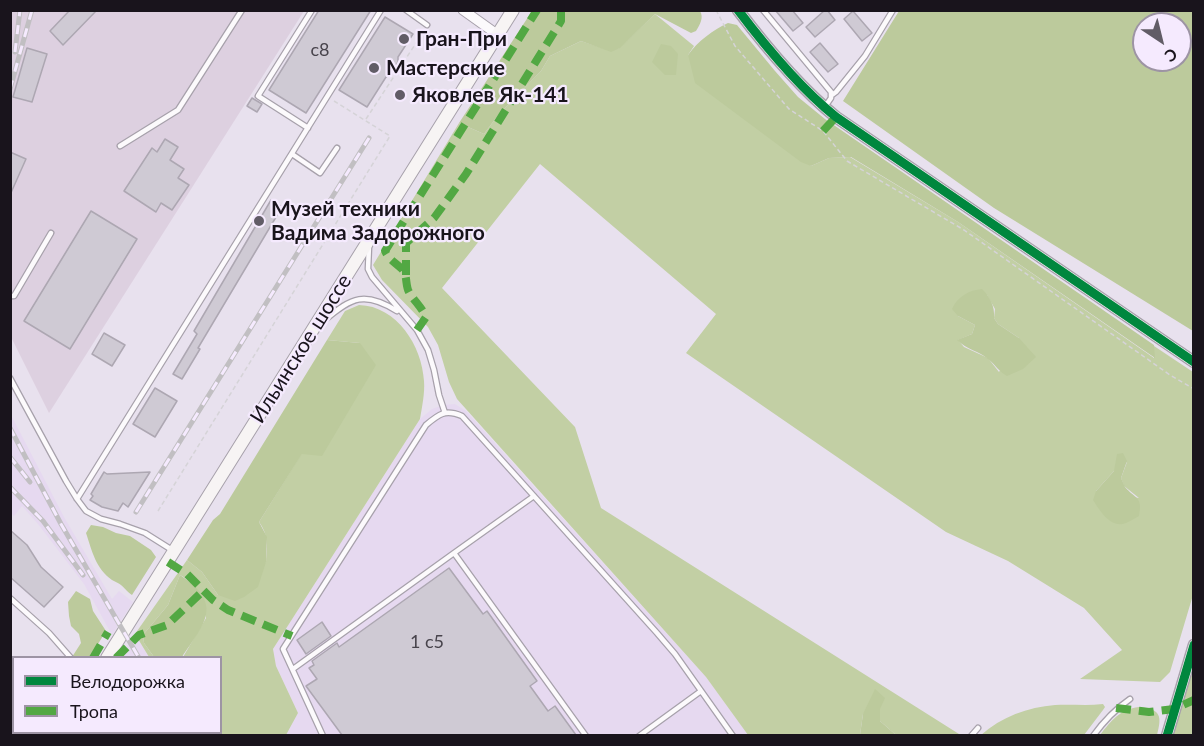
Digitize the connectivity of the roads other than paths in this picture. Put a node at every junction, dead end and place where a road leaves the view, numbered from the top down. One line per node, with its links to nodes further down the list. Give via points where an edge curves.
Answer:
1 (242, 10): 15 (lane, via 178,110)
2 (312, 10): 14 (lane, via 258,96)
3 (381, 10): 14 (lane)
4 (406, 10): 10 (lane)
5 (464, 10): 11 (street)
6 (513, 10): 11 (main road, Ильинское шоссе)
7 (738, 10): 13 (street)
8 (763, 10): 12 (lane)
9 (893, 10): 12 (lane, via 865,56)
10 (427, 25)
11 (498, 35): 19 (main road, Ильинское шоссе)
12 (832, 95): 13 (lane)
13 (824, 108): 23 (street)
14 (308, 128): 17 (lane)
15 (120, 146)
16 (337, 148): 17 (lane, via 320,173)
17 (292, 154): 27 (lane)
18 (51, 233): 20 (lane, via 14,296)
19 (369, 240): 21 (lane, via 368,269); 22 (main road, Ильинское шоссе)
20 (10, 296)
21 (402, 314): 22 (lane, via 376,300 357,299); 25 (lane, via 428,350)
22 (312, 330): 28 (main road, Ильинское шоссе)
23 (1194, 362)
24 (10, 378): 27 (lane)
25 (445, 413): 26 (lane, via 462,416); 34 (lane, via 426,425 284,649)
26 (534, 496): 29 (lane); 35 (lane, via 675,654)
27 (77, 499): 28 (lane, via 101,519 145,533)
28 (174, 551): 33 (main road, Ильинское шоссе)
29 (454, 553): 34 (lane); 39 (lane)
30 (10, 598): 32 (lane)
31 (1194, 645): 44 (street)
32 (70, 656)
33 (108, 656)
34 (292, 669): 38 (lane)
35 (701, 691): 40 (lane); 41 (lane)
36 (1130, 699): 43 (lane, via 1116,708)
37 (978, 728): 42 (lane)
38 (324, 735)
39 (586, 735)
40 (639, 735)
41 (733, 735)
42 (971, 735)
43 (1093, 735)
44 (1167, 735)

